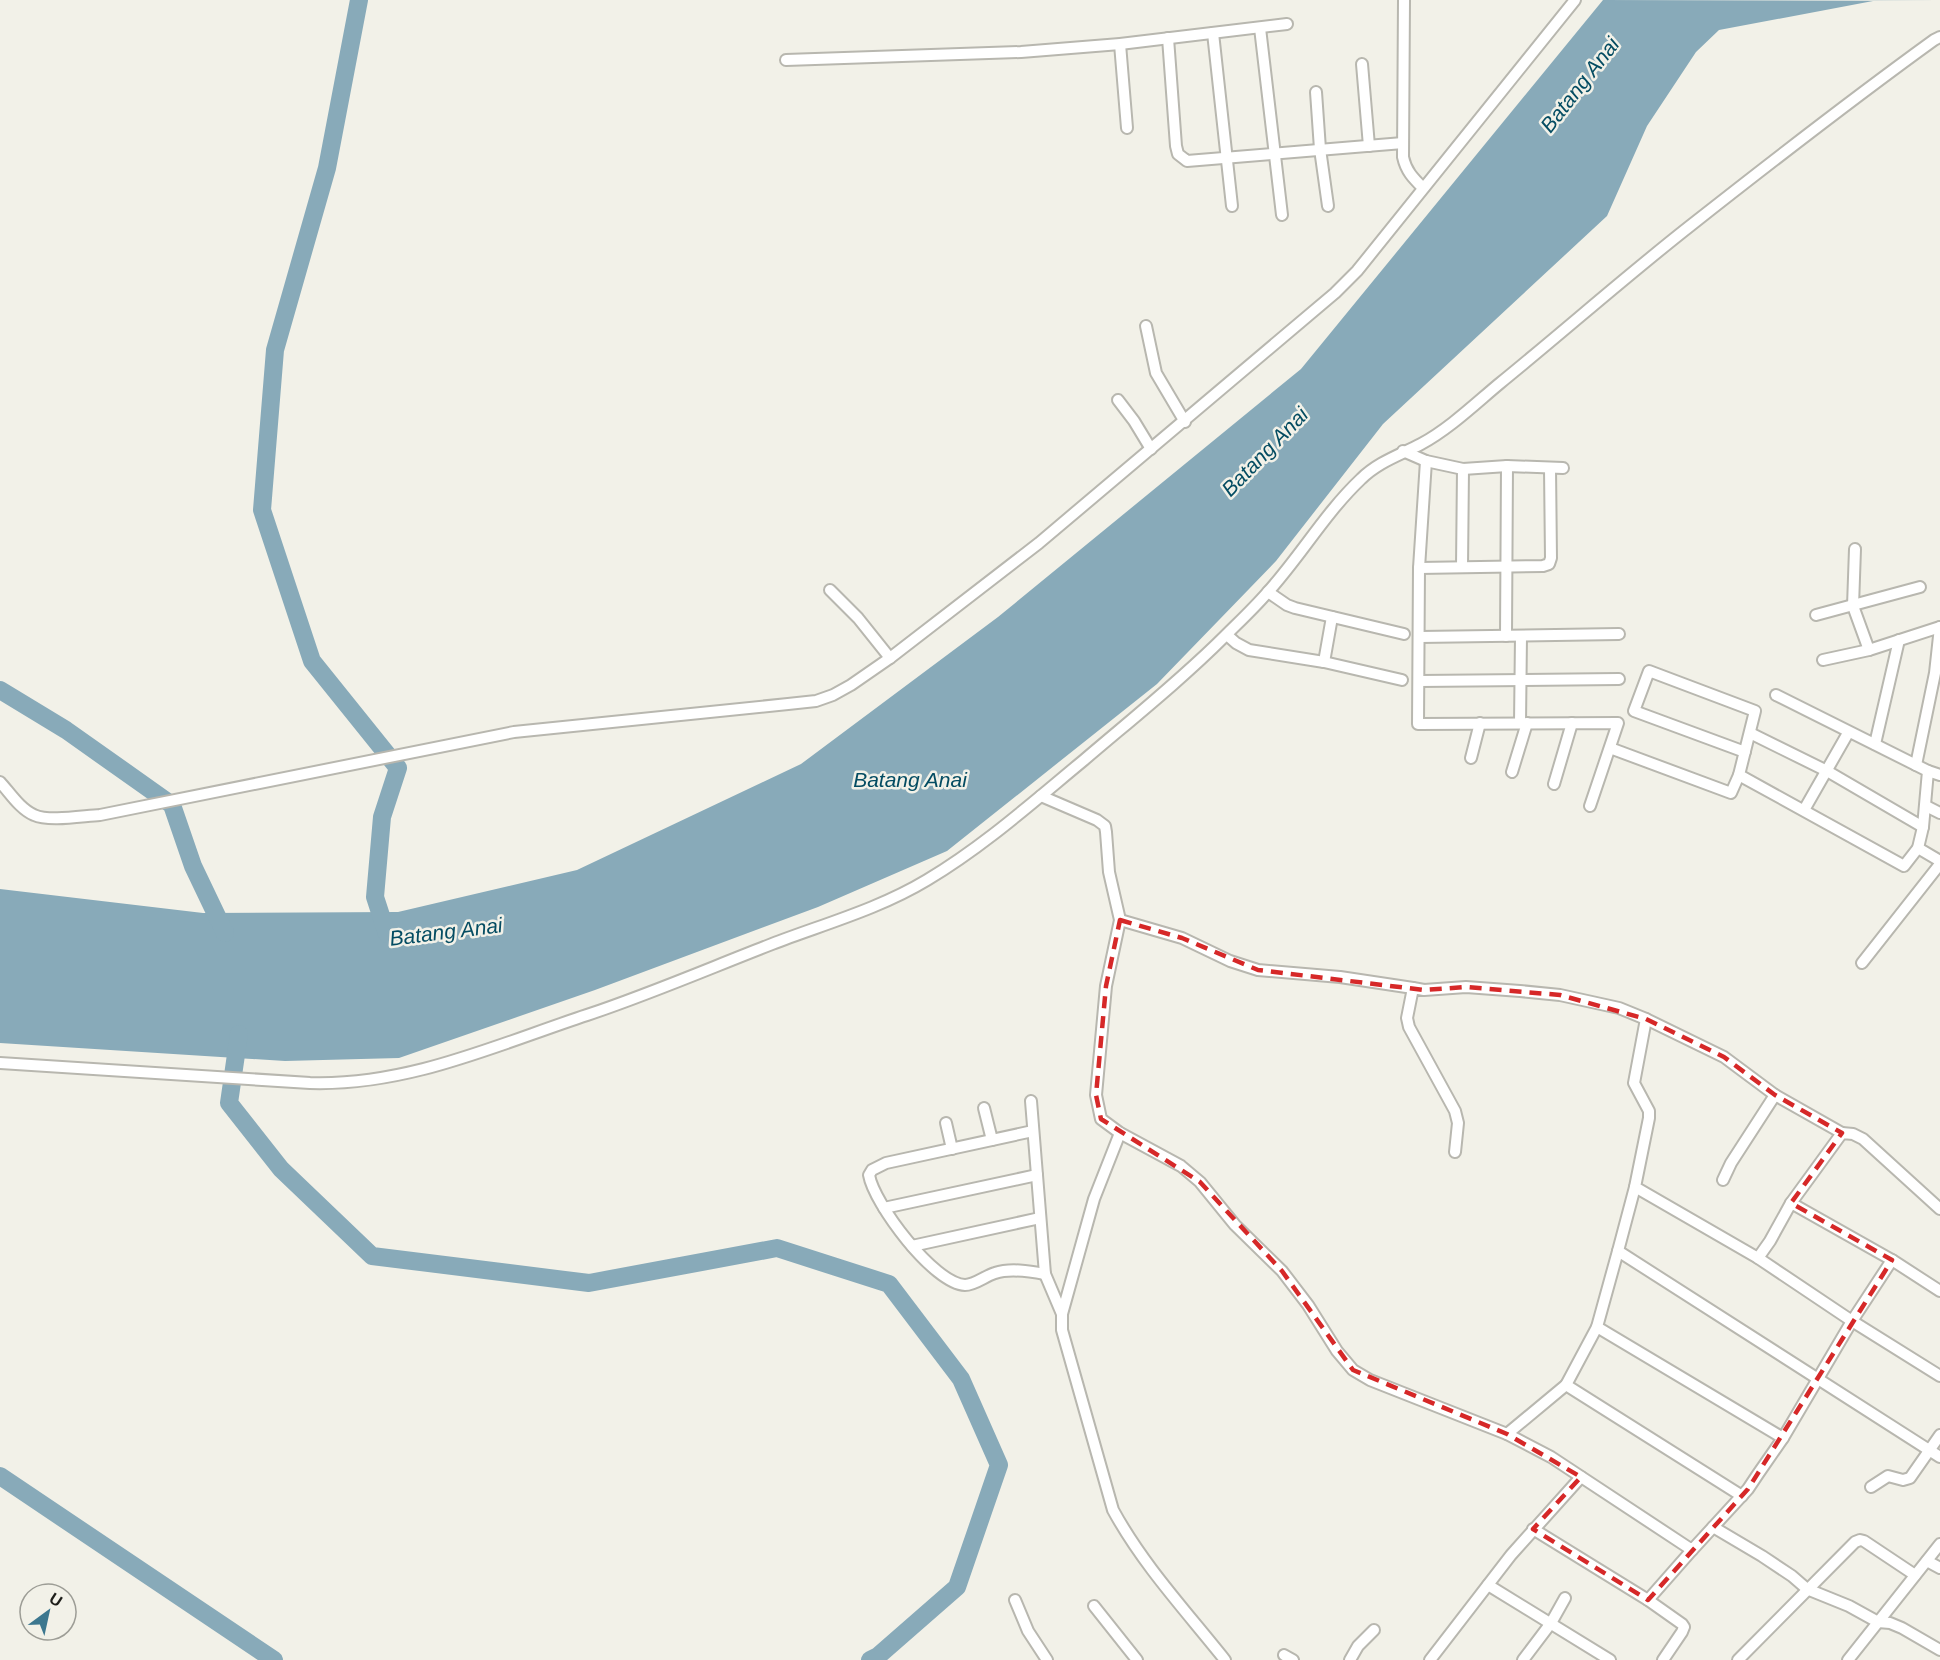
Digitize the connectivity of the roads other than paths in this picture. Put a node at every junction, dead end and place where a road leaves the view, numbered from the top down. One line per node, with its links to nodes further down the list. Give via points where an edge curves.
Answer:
1 (1404, 0): 13 (street)
2 (1575, 0): 18 (street)
3 (1287, 24): 4 (street)
4 (1260, 28): 5 (street); 16 (street)
5 (1214, 33): 7 (street); 17 (street)
6 (1940, 37): 26 (street, via 1688,228 1440,431)
7 (1168, 38): 8 (street); 17 (street, via 1178,154 1187,161)
8 (1120, 44): 9 (street, via 1021,52); 12 (street)
9 (786, 60)
10 (1362, 64): 14 (street)
11 (1316, 92): 15 (street)
12 (1127, 128)
13 (1403, 143): 14 (street); 18 (street, via 1405,167)
14 (1369, 146): 15 (street)
15 (1320, 149): 16 (street); 20 (street)
16 (1276, 153): 17 (street); 21 (street)
17 (1228, 157): 19 (street)
18 (1423, 188): 24 (street, via 1346,282)
19 (1232, 206)
20 (1328, 206)
21 (1282, 215)
22 (1146, 326): 24 (street, via 1156,374)
23 (1118, 400): 25 (street)
24 (1185, 422): 25 (street)
25 (1151, 449): 51 (street, via 1039,543)
26 (1403, 451): 27 (street); 38 (street, via 1363,476)
27 (1426, 461): 31 (street); 33 (street)
28 (1507, 466): 29 (street); 31 (street); 35 (street)
29 (1550, 468): 30 (street); 35 (street, via 1550,564)
30 (1563, 468)
31 (1463, 469): 34 (street)
32 (1855, 549): 39 (street)
33 (1419, 567): 34 (street); 48 (street)
34 (1462, 567): 35 (street)
35 (1507, 567): 46 (street)
36 (1920, 587): 39 (street)
37 (830, 590): 51 (street)
38 (1268, 592): 41 (street, via 1287,605); 45 (street)
39 (1853, 606): 40 (street); 50 (street)
40 (1816, 615)
41 (1332, 617): 43 (street); 53 (street)
42 (1940, 627): 49 (street); 54 (street)
43 (1404, 634)
44 (1619, 634): 47 (street)
45 (1227, 635): 53 (street, via 1249,650); 77 (street)
46 (1506, 636): 47 (street); 48 (street)
47 (1521, 636): 57 (street)
48 (1420, 637): 58 (street)
49 (1899, 640): 50 (street); 65 (street)
50 (1869, 650): 52 (street)
51 (890, 658): 75 (street, via 851,685 816,701 514,732 100,815 40,817 21,806)
52 (1823, 660)
53 (1324, 662): 56 (street)
54 (1938, 672): 69 (street)
55 (1619, 679): 57 (street)
56 (1402, 680)
57 (1521, 680): 58 (street); 61 (street)
58 (1419, 681): 60 (street, via 1418,724)
59 (1776, 695): 64 (street)
60 (1480, 723): 61 (street); 68 (street)
61 (1524, 723): 62 (street); 72 (street)
62 (1572, 723): 66 (street, via 1618,723); 76 (street)
63 (1750, 733): 67 (street); 67 (street, via 1755,711 1649,672 1634,711); 70 (street)
64 (1848, 733): 65 (street); 70 (street)
65 (1875, 744): 69 (street)
66 (1610, 748): 73 (street, via 1731,793); 78 (street)
67 (1745, 752): 73 (street)
68 (1471, 758)
69 (1916, 765): 71 (street)
70 (1827, 771): 80 (street); 82 (street)
71 (1928, 771): 74 (street); 79 (street)
72 (1512, 772)
73 (1739, 775): 80 (street)
74 (1940, 775)
75 (0, 782)
76 (1554, 783)
77 (1041, 796): 85 (street, via 1105,826 1109,872); 89 (street, via 964,858 922,883 836,922 630,1000 406,1074 345,1084)
78 (1590, 806)
79 (1926, 806): 81 (street); 82 (street)
80 (1803, 810): 83 (street, via 1904,866)
81 (1940, 813)
82 (1923, 827): 83 (street)
83 (1918, 848): 84 (street)
84 (1940, 862): 86 (street)
85 (1120, 920): 87 (street, via 1182,938 1258,970); 95 (street, via 1106,986 1096,1095 1101,1119)
86 (1862, 963)
87 (1413, 988): 88 (street, via 1466,987 1560,995 1619,1008); 99 (street, via 1409,1027 1455,1111)
88 (1646, 1019): 90 (street, via 1724,1058); 102 (street, via 1634,1083 1649,1118)
89 (0, 1063)
90 (1775, 1095): 96 (street); 101 (street)
91 (1031, 1101): 94 (street)
92 (984, 1108): 97 (street)
93 (945, 1123): 98 (street)
94 (1033, 1131): 97 (street); 100 (street)
95 (1120, 1133): 113 (street, via 1094,1199); 119 (street, via 1200,1182 1235,1225 1282,1271 1353,1370)
96 (1842, 1133): 103 (street); 105 (street, via 1863,1139)
97 (992, 1140): 98 (street)
98 (952, 1149): 104 (street, via 886,1163 872,1170 870,1183)
99 (1455, 1152)
100 (1037, 1175): 104 (street); 106 (street)
101 (1723, 1180)
102 (1635, 1187): 108 (street); 109 (street)
103 (1791, 1203): 109 (street); 110 (street)
104 (884, 1208): 107 (street)
105 (1940, 1209)
106 (1040, 1218): 107 (street); 111 (street)
107 (912, 1246): 111 (street, via 956,1284 968,1286 995,1273)
108 (1617, 1251): 115 (street); 117 (street)
109 (1758, 1258): 114 (street)
110 (1892, 1260): 112 (street); 114 (street)
111 (1045, 1274): 113 (street)
112 (1940, 1291)
113 (1062, 1314): 145 (street, via 1062,1330 1113,1509 1157,1576)
114 (1852, 1321): 116 (street); 117 (street)
115 (1597, 1327): 118 (street); 121 (street)
116 (1940, 1376)
117 (1817, 1378): 121 (street); 122 (street)
118 (1566, 1385): 119 (street); 125 (street)
119 (1508, 1434): 123 (street)
120 (1940, 1435): 122 (street)
121 (1783, 1438): 125 (street)
122 (1935, 1454): 124 (street, via 1910,1478 1888,1476)
123 (1581, 1477): 127 (street); 129 (street)
124 (1871, 1487)
125 (1742, 1496): 126 (street)
126 (1713, 1527): 129 (street); 134 (street)
127 (1533, 1529): 133 (street); 137 (street)
128 (1940, 1544): 130 (street)
129 (1692, 1550): 137 (street)
130 (1927, 1561): 131 (street); 132 (street)
131 (1940, 1568)
132 (1915, 1575): 134 (street, via 1860,1540); 139 (street)
133 (1488, 1585): 140 (street); 147 (street)
134 (1807, 1589): 139 (street); 151 (street)
135 (1565, 1598): 140 (street)
136 (1015, 1600): 143 (street)
137 (1648, 1600): 150 (street, via 1684,1627)
138 (1094, 1606): 144 (street)
139 (1878, 1622): 142 (street, via 1902,1628); 152 (street)
140 (1551, 1623): 148 (street); 149 (street)
141 (1374, 1630): 146 (street)
142 (1940, 1650)
143 (1047, 1660)
144 (1137, 1660)
145 (1225, 1660)
146 (1350, 1660)
147 (1430, 1660)
148 (1523, 1660)
149 (1610, 1660)
150 (1663, 1660)
151 (1738, 1660)
152 (1848, 1660)

